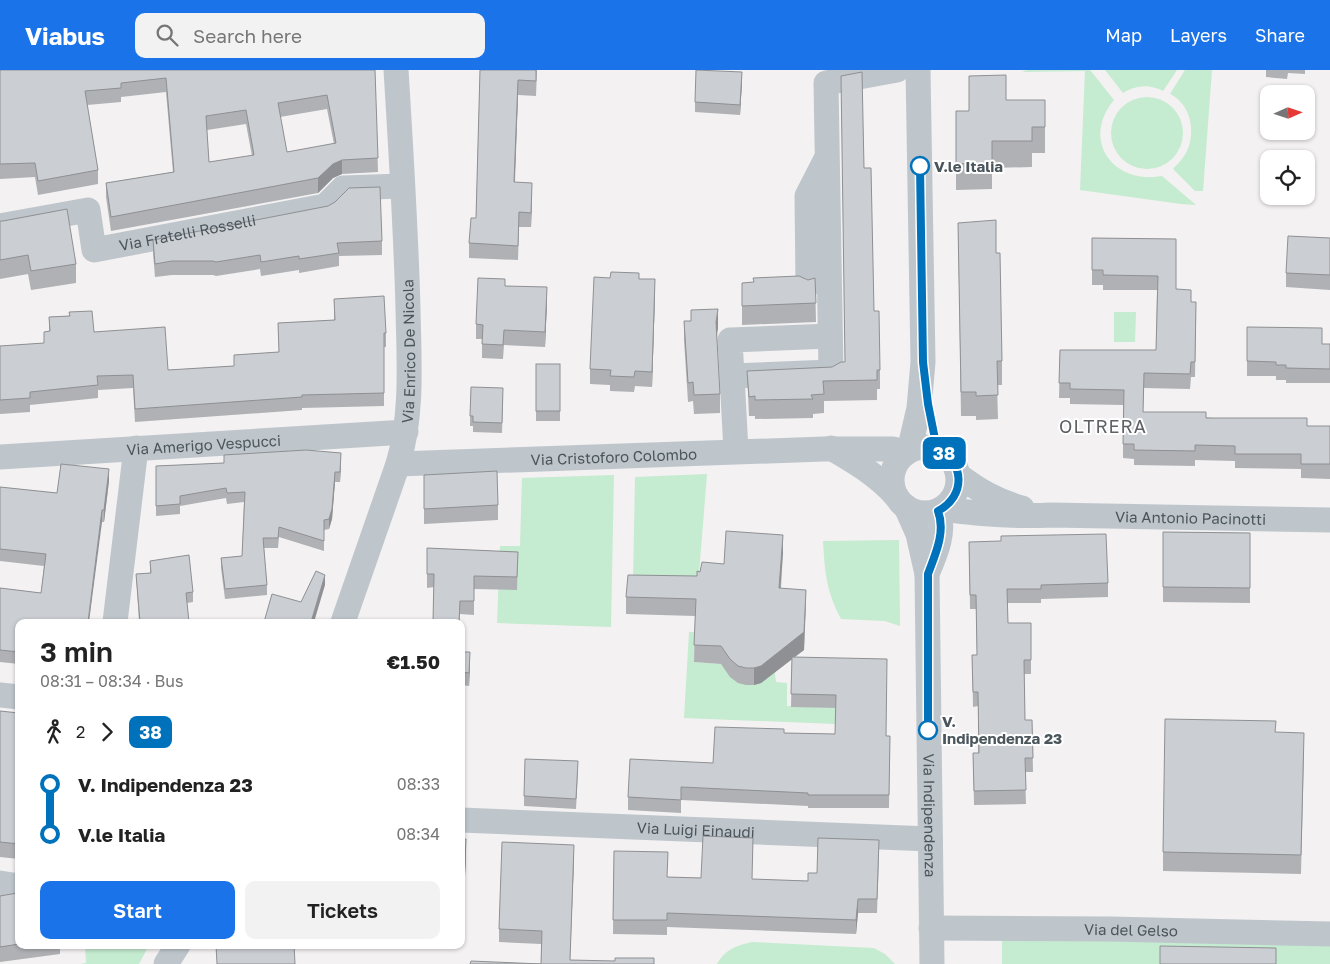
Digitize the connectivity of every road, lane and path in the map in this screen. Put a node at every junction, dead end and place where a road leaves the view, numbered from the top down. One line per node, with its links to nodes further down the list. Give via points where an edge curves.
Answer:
1 (396, 70): 5 (street, Via Enrico De Nicola)
2 (897, 70): 4 (street, via 826,83)
3 (918, 70): 9 (street)
4 (827, 157): 7 (street, via 807,196); 8 (street)
5 (402, 186): 6 (street, Via Fratelli Rosselli, via 343,188 325,206 94,250 88,210); 11 (street, Via Enrico De Nicola, via 409,362)
6 (0, 226)
7 (808, 285)
8 (830, 336): 10 (street, via 831,372); 10 (street, via 730,340)
9 (923, 362): 14 (street); 16 (street, via 919,408)
10 (732, 376): 15 (street)
11 (406, 432): 12 (street, Via Amerigo Vespucci); 18 (street, Via Enrico De Nicola)
12 (136, 448): 17 (street, Via Amerigo Vespucci); 25 (street)
13 (831, 448): 15 (street, Via Cristoforo Colombo); 16 (street, Via Cristoforo Colombo, via 893,448); 20 (street, via 868,470)
14 (937, 449): 16 (street, via 924,447); 19 (street, via 950,458)
15 (736, 451): 18 (street, Via Cristoforo Colombo)
16 (908, 452): 20 (street, via 898,461 892,482)
17 (0, 457)
18 (398, 464): 26 (street, Via Enrico De Nicola)
19 (958, 475): 21 (street, via 956,494); 22 (street, Via Antonio Pacinotti, via 997,500)
20 (901, 501): 21 (street, via 923,513); 24 (street, Via Indipendenza, via 918,534)
21 (940, 510): 22 (street, Via Antonio Pacinotti, via 1006,516); 24 (street, Via Indipendenza, via 941,528)
22 (1051, 515): 23 (street, Via Antonio Pacinotti)
23 (1330, 520)
24 (928, 577): 30 (street, Via Indipendenza)
25 (115, 619)
26 (344, 619)
27 (0, 695): 28 (street)
28 (15, 697)
29 (465, 820): 30 (street, Via Luigi Einaudi)
30 (930, 839): 33 (street, Via Indipendenza)
31 (0, 883): 32 (street)
32 (15, 885)
33 (931, 928): 34 (street, Via del Gelso); 37 (street, Via Indipendenza)
34 (1330, 934)
35 (175, 949): 36 (street)
36 (166, 964)
37 (932, 964)

